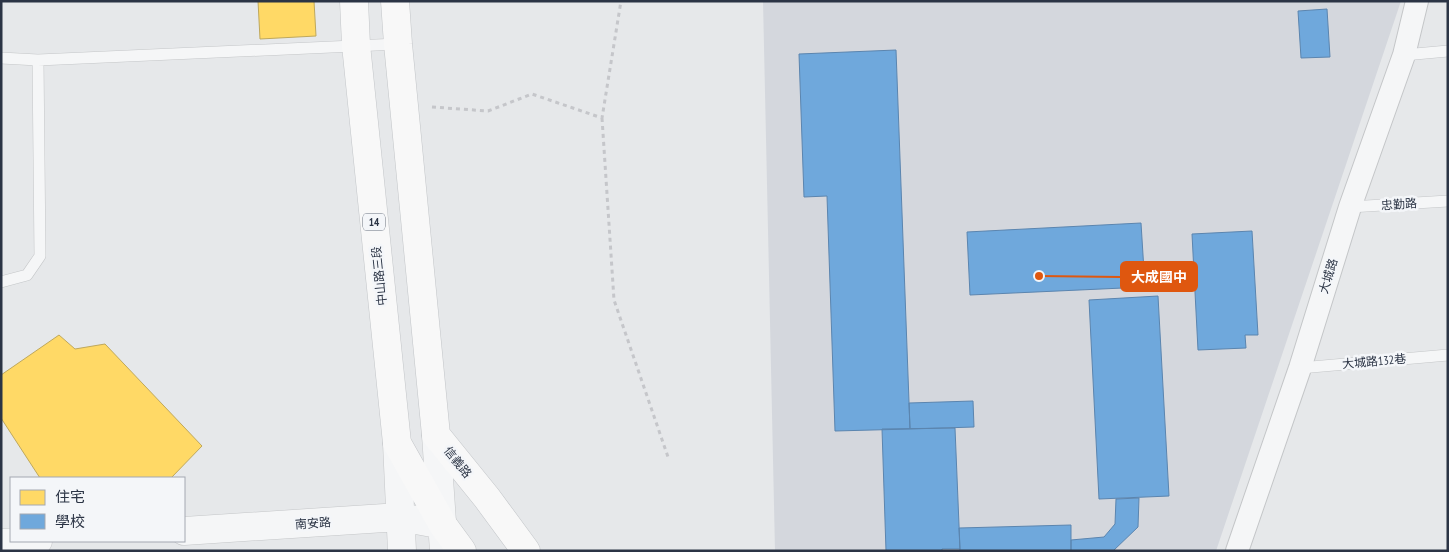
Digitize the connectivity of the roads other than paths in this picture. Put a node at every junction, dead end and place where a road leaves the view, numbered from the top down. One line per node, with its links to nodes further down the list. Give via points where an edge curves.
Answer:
1 (354, 1): 5 (main road, 中山路三段 / 14)
2 (395, 1): 4 (main road)
3 (1417, 1): 7 (street, 大城路)
4 (398, 44): 5 (lane); 15 (main road)
5 (356, 45): 9 (lane); 16 (main road, 中山路三段 / 14)
6 (1448, 51): 7 (lane)
7 (1404, 55): 11 (street, 大城路)
8 (1, 58): 9 (lane)
9 (38, 60): 12 (lane, via 40,256 27,275)
10 (1448, 201): 11 (lane, 忠勤路)
11 (1350, 207): 14 (street, 大城路)
12 (1, 282)
13 (1448, 355): 14 (lane, 大城路132巷)
14 (1300, 368): 25 (street, 大城路)
15 (436, 435): 16 (main road, 信義路); 19 (street); 24 (main road, 信義路)
16 (397, 443): 17 (street, 中山路三段); 19 (main road, 14)
17 (400, 517): 18 (street, 南安路); 19 (street, 南安路); 22 (street, 中山路三段)
18 (185, 531)
19 (443, 538): 23 (main road, 14)
20 (20, 542): 21 (street)
21 (1, 543)
22 (402, 551)
23 (462, 551)
24 (526, 551)
25 (1237, 551)

